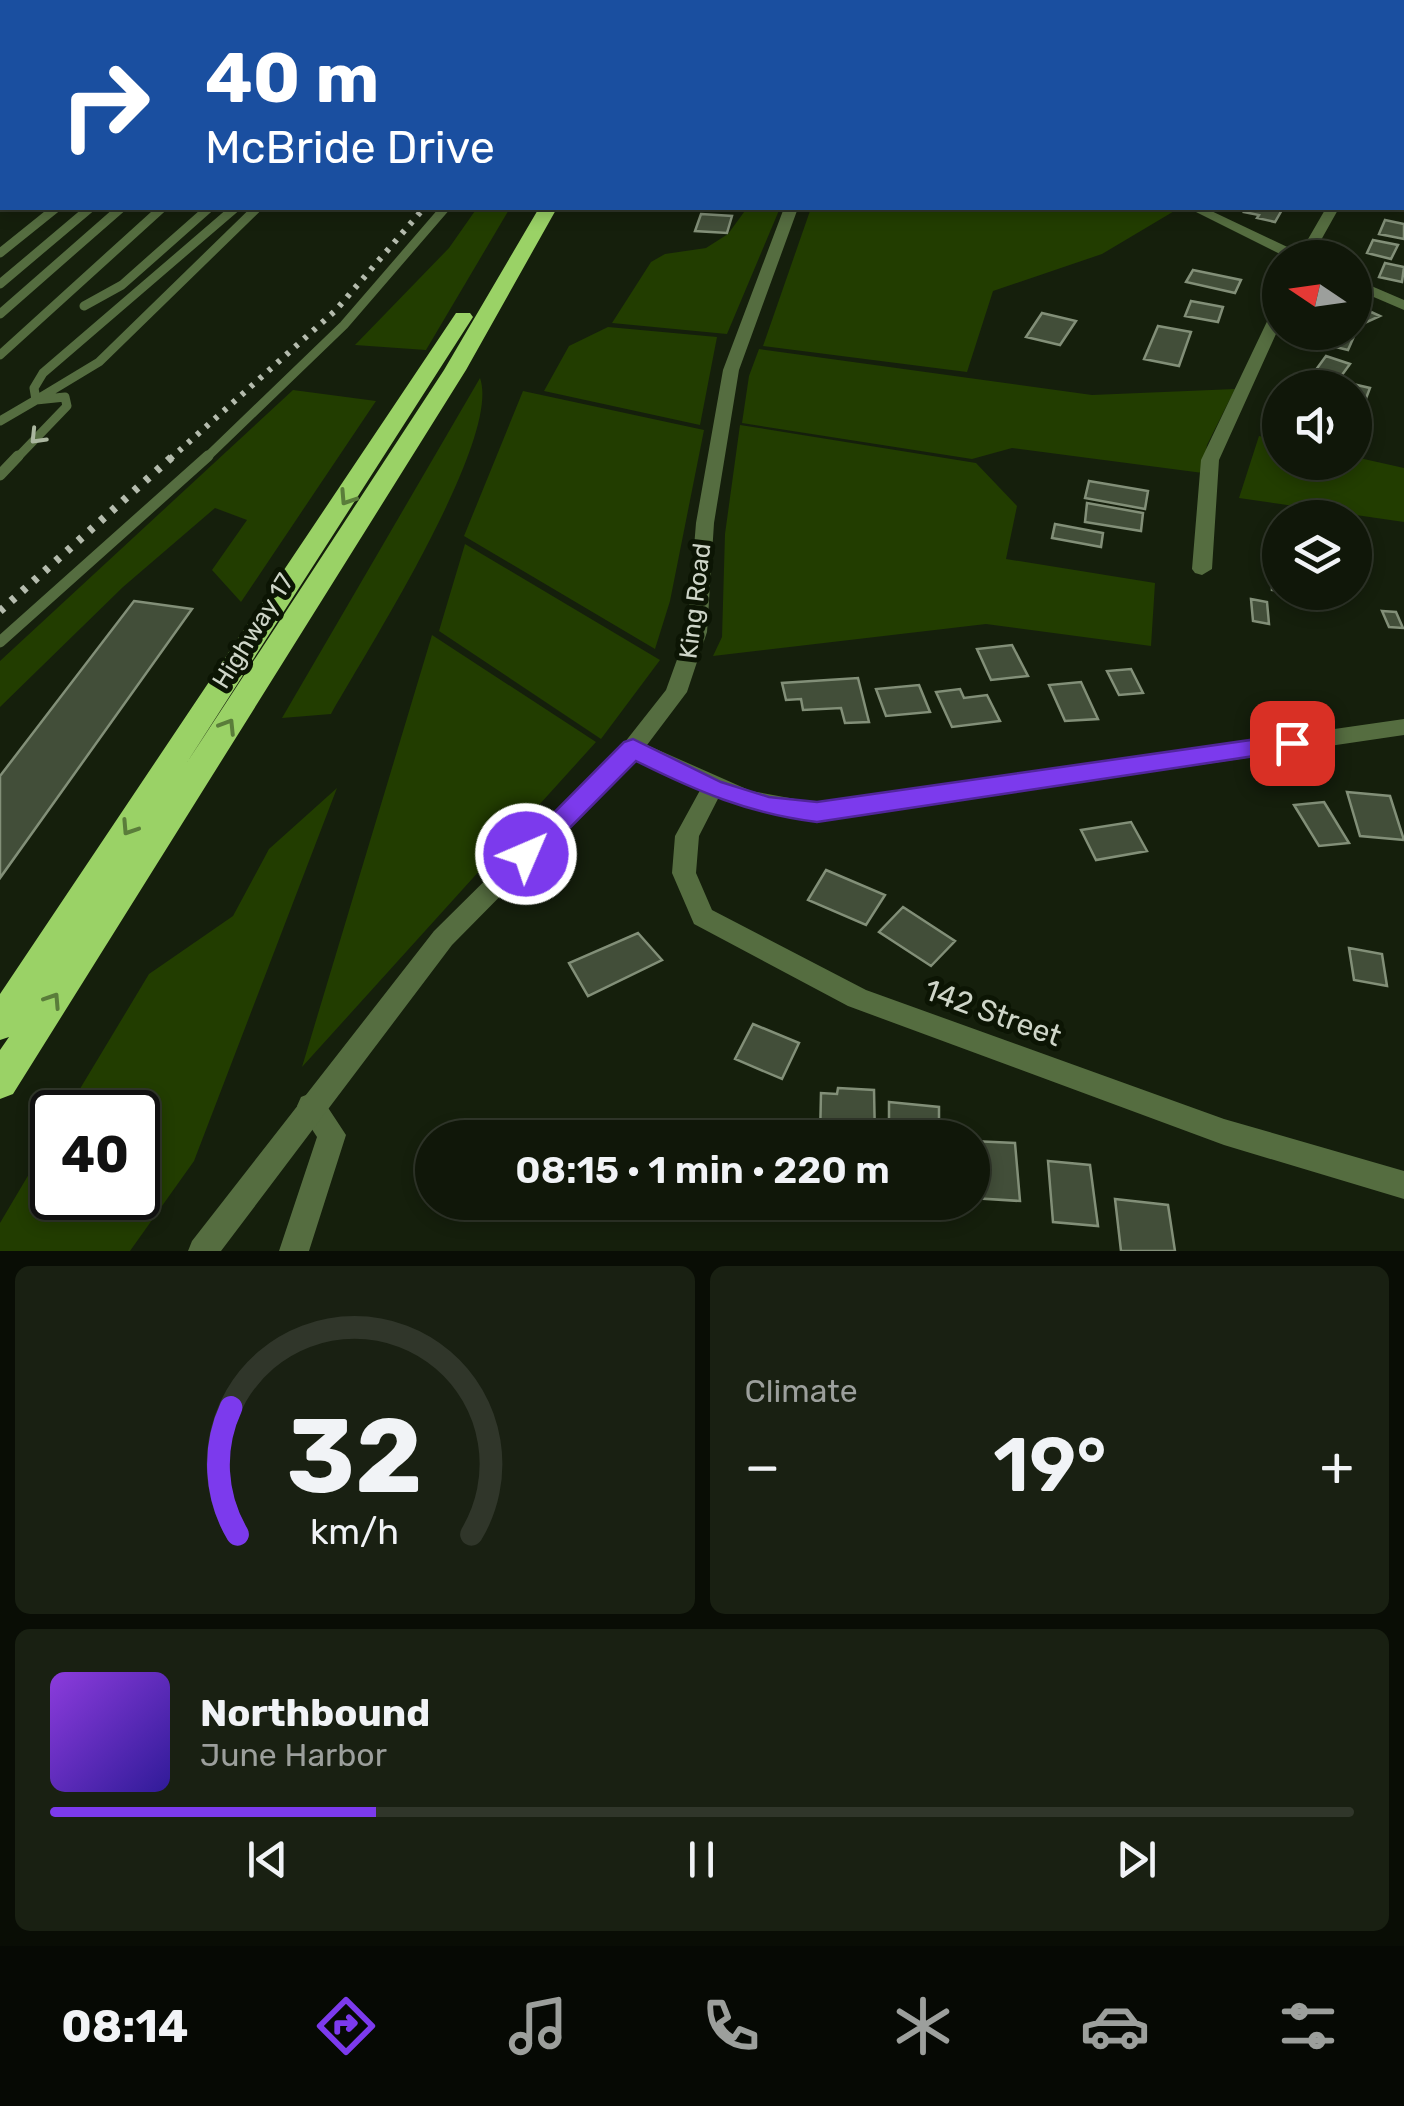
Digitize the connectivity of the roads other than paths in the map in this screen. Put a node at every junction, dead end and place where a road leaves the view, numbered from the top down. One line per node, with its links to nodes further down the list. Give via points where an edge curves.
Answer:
1 (54, 210): 16 (lane)
2 (88, 210): 17 (lane)
3 (119, 210): 23 (lane)
4 (160, 210): 25 (lane)
5 (208, 210): 18 (lane)
6 (232, 210): 19 (lane)
7 (254, 210): 26 (lane, via 100,362)
8 (443, 210): 30 (lane, via 337,334)
9 (527, 210): 34 (highway, Highway 17, one-way to 34, via 432,369)
10 (547, 210): 35 (highway, Highway 17, one-way to 10, via 455,370)
11 (790, 210): 32 (street, King Road, via 731,370 691,656 669,704)
12 (1199, 210): 14 (street)
13 (1331, 210): 15 (street)
14 (1263, 240)
15 (1313, 240)
16 (0, 253)
17 (0, 284)
18 (122, 285): 19 (lane); 21 (lane)
19 (142, 290): 26 (lane, via 42,373)
20 (1372, 291): 22 (street)
21 (84, 306)
22 (1404, 306)
23 (0, 314)
24 (1262, 349): 29 (street, via 1210,460)
25 (0, 355)
26 (36, 400): 27 (lane); 28 (lane, one-way to 28, via 56,395 66,406)
27 (0, 421)
28 (0, 475)
29 (1202, 569)
30 (0, 642)
31 (1404, 727): 33 (street, via 851,810 790,810)
32 (633, 748): 33 (street); 36 (street, King Road, via 443,938)
33 (712, 788): 37 (street, 142 Street, via 686,836 684,873 703,918 856,998 1224,1132)
34 (0, 1024)
35 (0, 1082)
36 (311, 1106): 38 (street, King Road); 39 (street, via 332,1135)
37 (1404, 1185)
38 (203, 1251)
39 (294, 1251)

